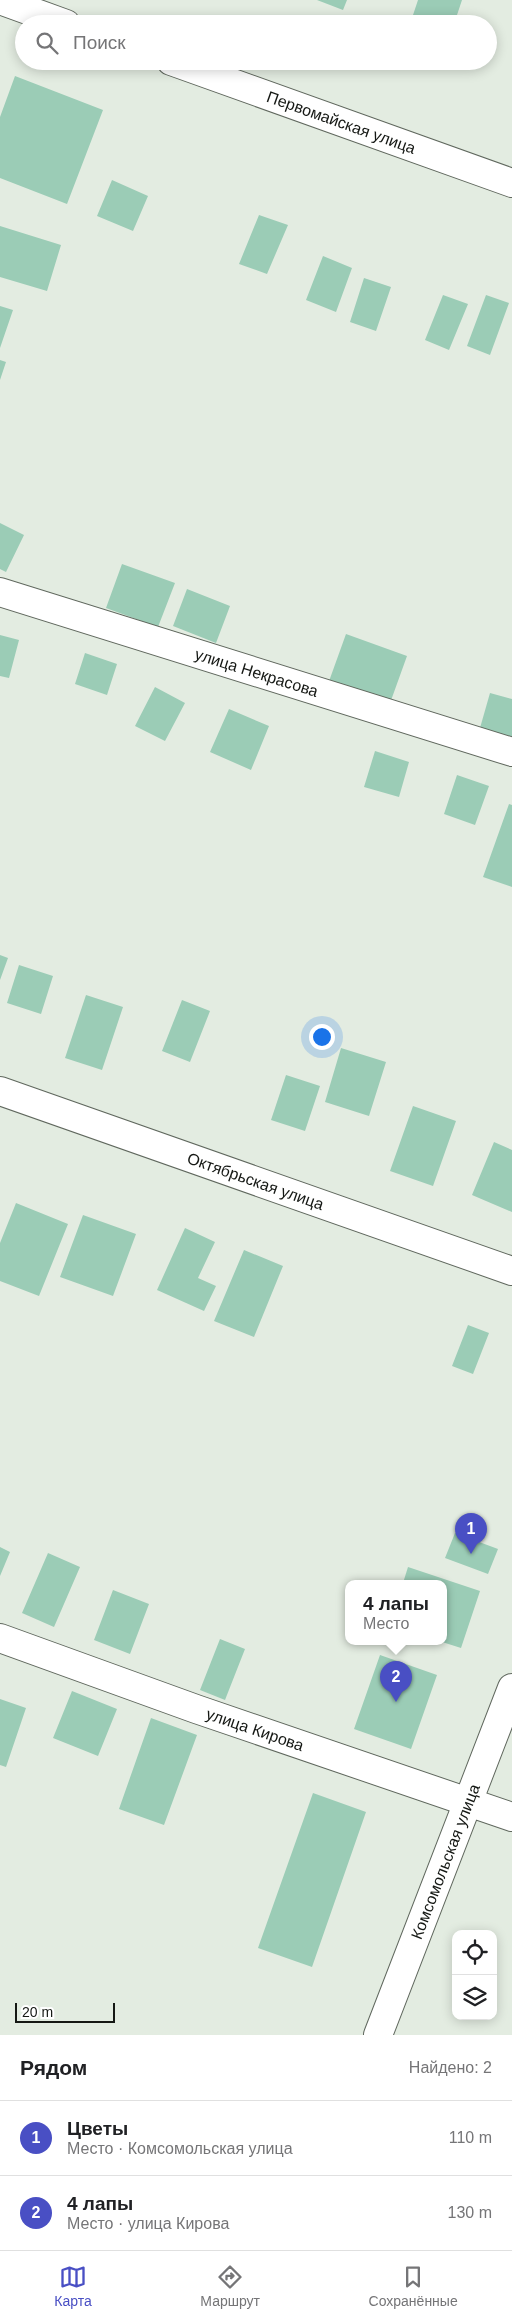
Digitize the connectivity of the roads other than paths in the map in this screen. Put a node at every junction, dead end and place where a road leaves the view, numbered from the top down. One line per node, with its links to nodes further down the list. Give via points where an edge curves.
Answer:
1 (0, 0): 2 (street)
2 (41, 15)
3 (196, 70): 4 (street, Первомайская улица)
4 (512, 183)
5 (0, 592): 6 (street, улица Некрасова)
6 (512, 752)
7 (0, 1091): 8 (street, Октябрьская улица)
8 (512, 1271)
9 (0, 1638): 11 (street, улица Кирова)
10 (512, 1688): 11 (street, Комсомольская улица)
11 (467, 1802): 12 (street, улица Кирова); 13 (street, Комсомольская улица)
12 (512, 1817)
13 (378, 2035)

